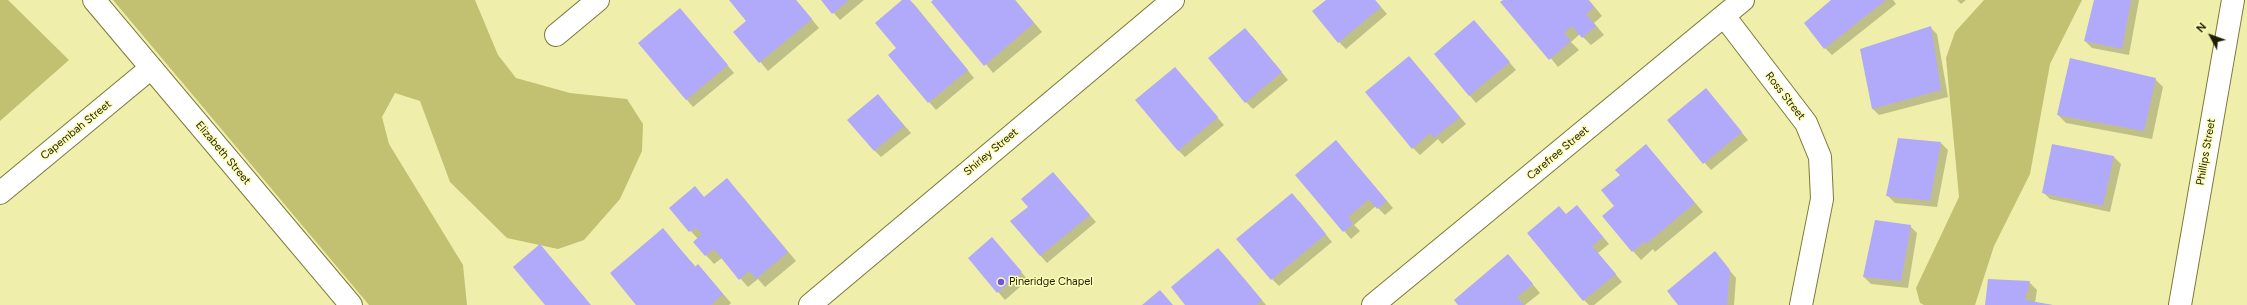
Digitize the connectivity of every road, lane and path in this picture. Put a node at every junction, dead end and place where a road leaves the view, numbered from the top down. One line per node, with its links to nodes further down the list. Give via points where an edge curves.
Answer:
1 (94, 0): 8 (street, Elizabeth Street)
2 (598, 0): 7 (street)
3 (1173, 0): 11 (street, Shirley Street)
4 (1743, 0): 6 (street, Carefree Street)
5 (2233, 0): 14 (street, Phillips Street)
6 (1724, 16): 12 (street, Carefree Street); 13 (street, Ross Street, via 1806,123 1820,158 1822,199)
7 (556, 35)
8 (152, 68): 9 (street, Capembah Street); 10 (street, Elizabeth Street)
9 (0, 193)
10 (351, 305)
11 (810, 305)
12 (1373, 305)
13 (1801, 305)
14 (2180, 305)

